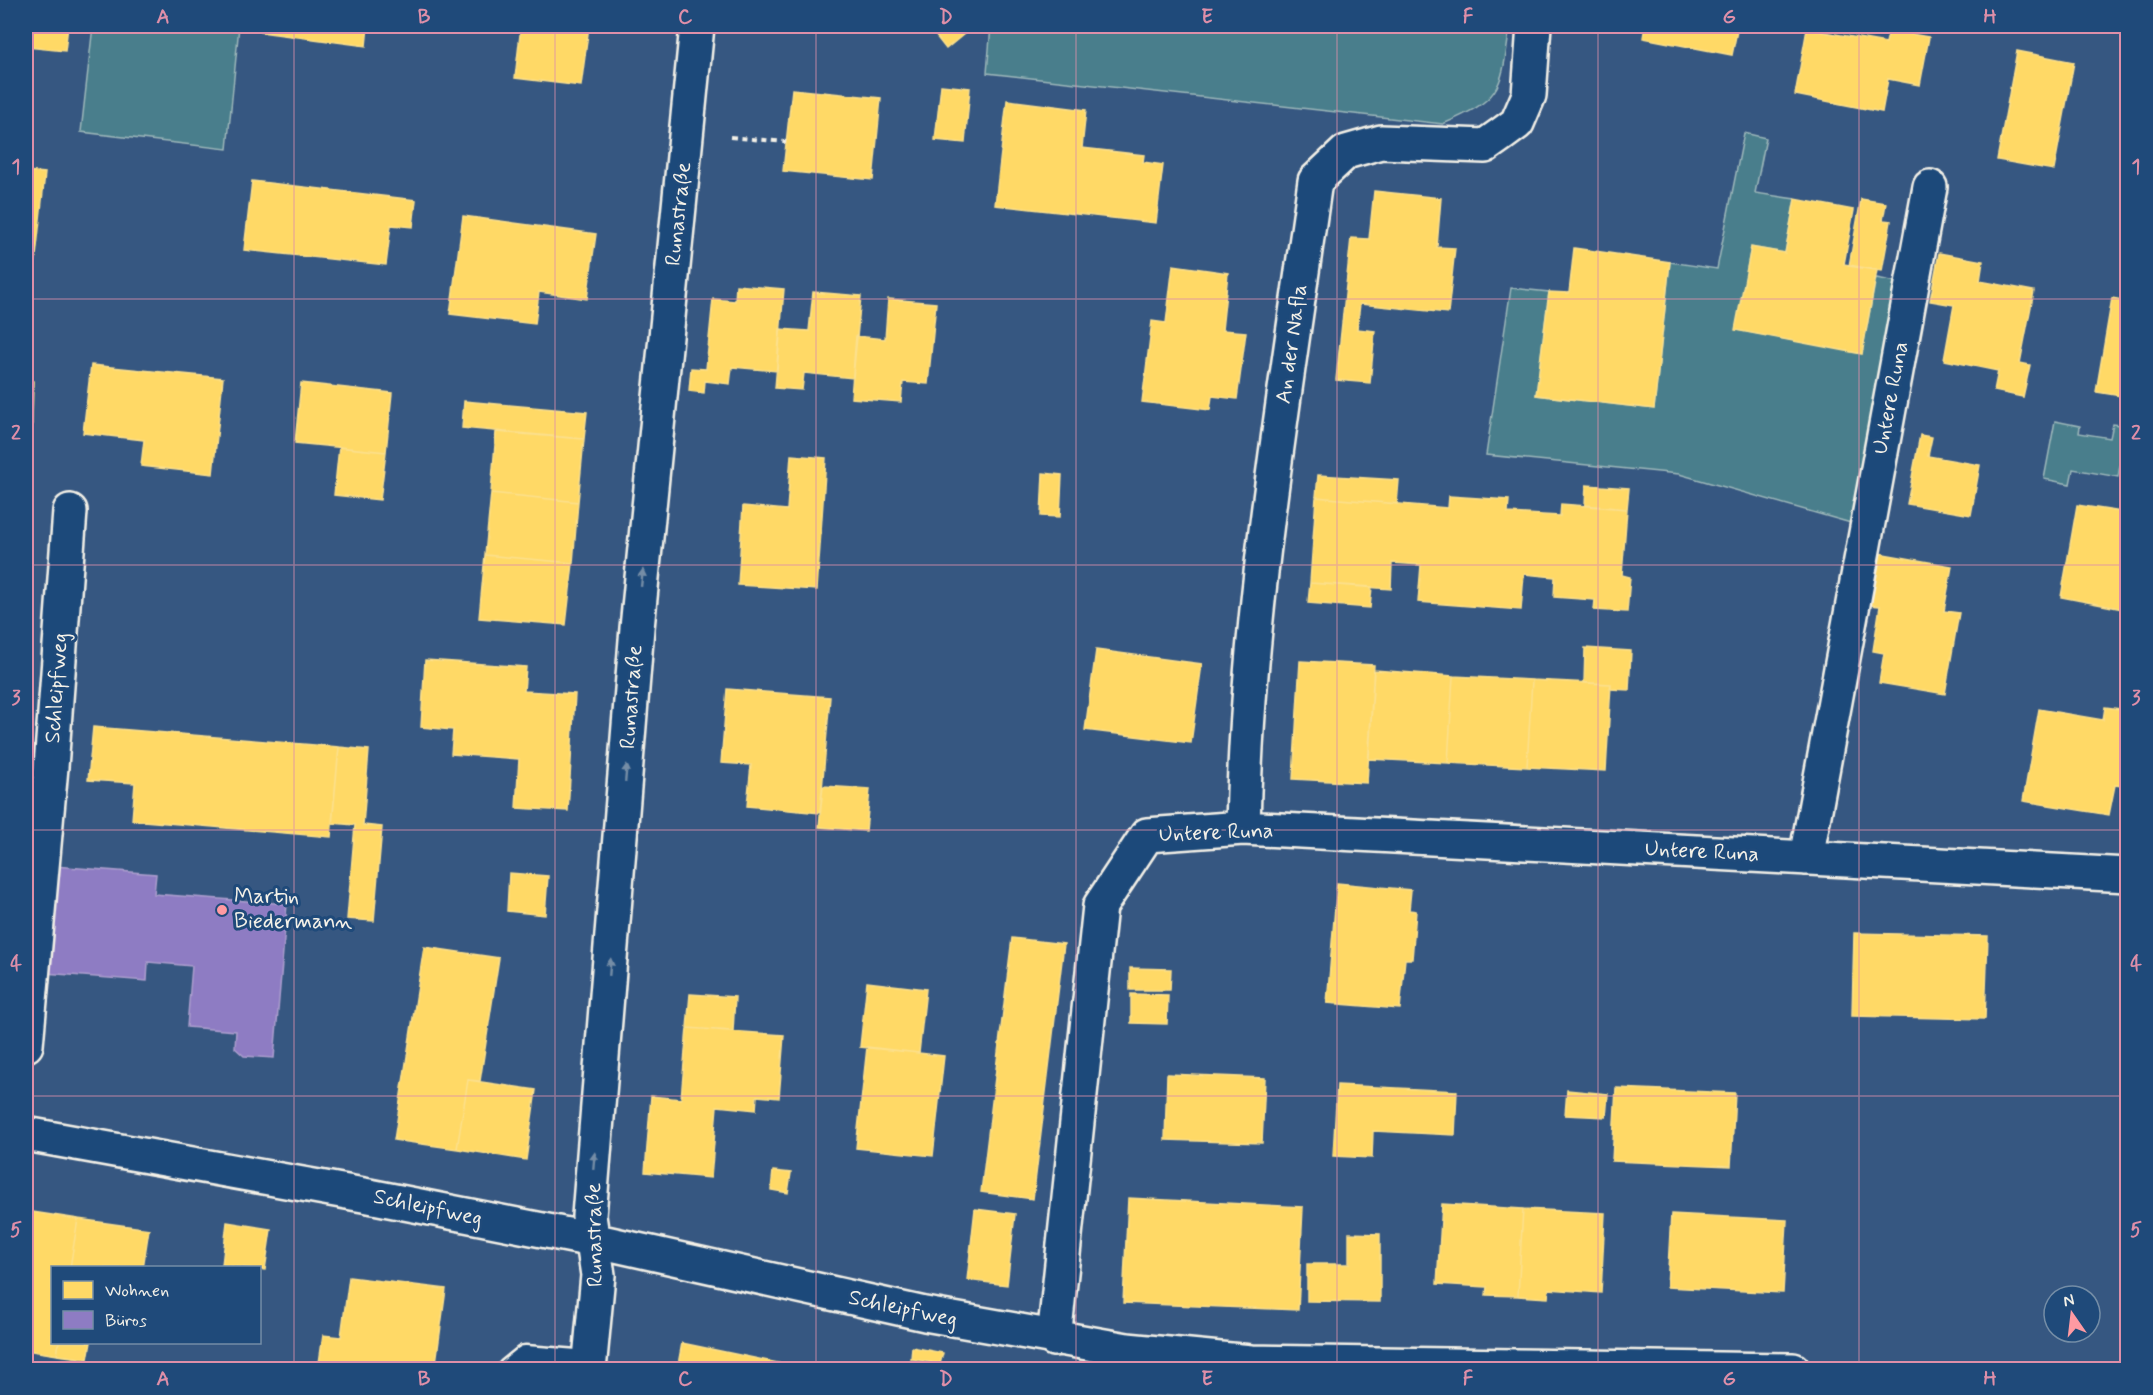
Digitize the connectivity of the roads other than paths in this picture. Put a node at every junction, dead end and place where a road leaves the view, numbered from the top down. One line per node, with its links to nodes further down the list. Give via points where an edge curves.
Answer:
1 (697, 26): 10 (street, Runastraße, one-way to 1, via 590,1216 637,628)
2 (1534, 26): 5 (street, An der Nafla, via 1529,95 1517,123 1502,134 1485,146 1381,142 1346,152 1315,181 1259,579 1245,737)
3 (1930, 187): 6 (street, Untere Runa)
4 (69, 511): 8 (street, Schleipfweg)
5 (1243, 828): 6 (street, Untere Runa); 11 (street, Untere Runa, via 1147,835 1100,906)
6 (1806, 858): 7 (street, Untere Runa)
7 (2127, 875)
8 (26, 1045)
9 (26, 1134): 10 (street, Schleipfweg)
10 (593, 1240): 11 (street, Schleipfweg, via 925,1314); 13 (street, Runastraße, via 598,1275)
11 (1054, 1338): 12 (street, Schleipfweg)
12 (1126, 1360): 15 (street, Schleipfweg)
13 (589, 1366): 14 (lane, via 525,1357)
14 (509, 1370)
15 (1793, 1370)

